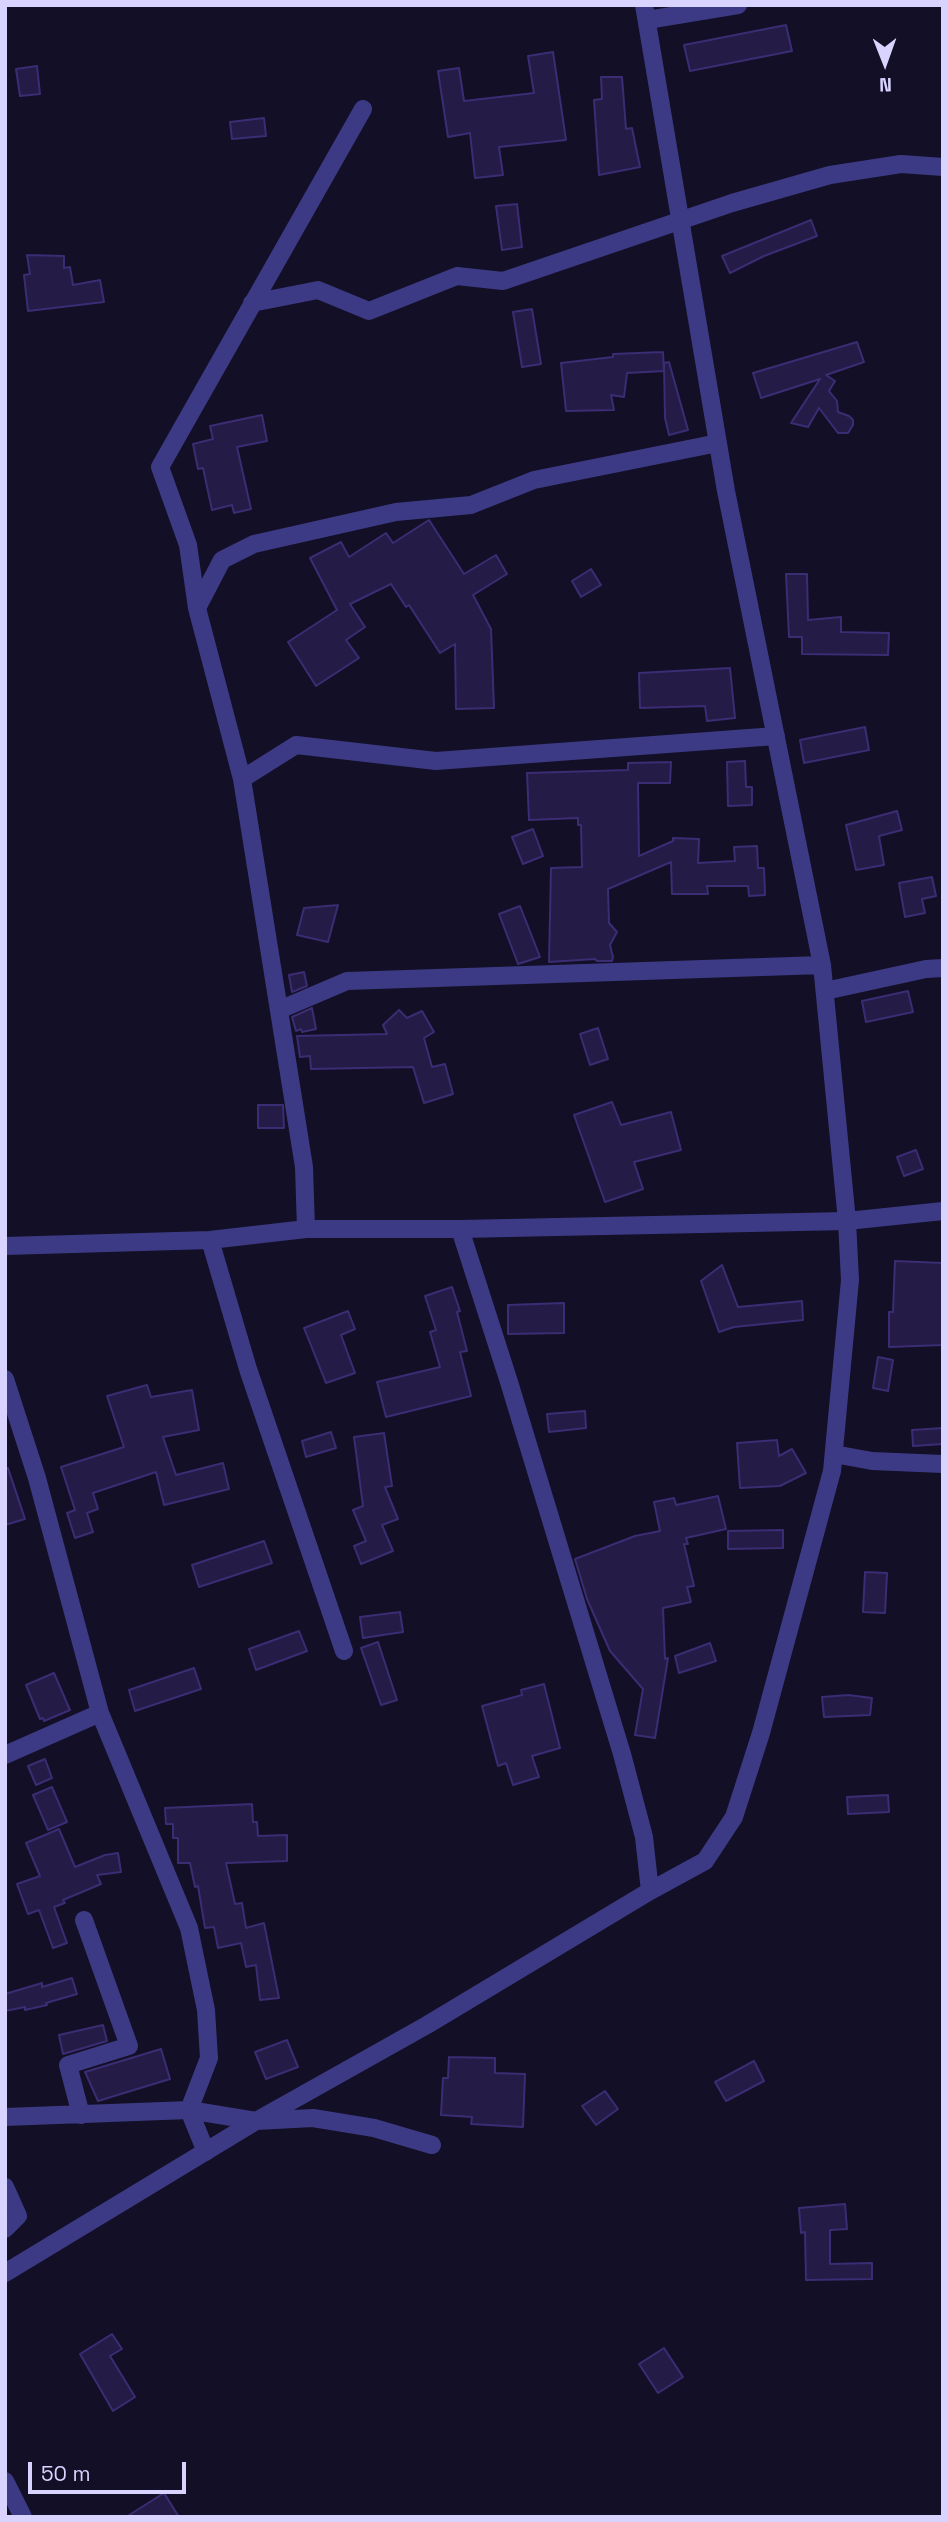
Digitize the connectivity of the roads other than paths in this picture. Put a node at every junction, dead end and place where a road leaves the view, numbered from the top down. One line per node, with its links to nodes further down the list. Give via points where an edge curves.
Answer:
1 (738, 5): 2 (street)
2 (646, 13): 5 (street)
3 (363, 109): 6 (street)
4 (943, 167): 5 (street, via 901,164 830,175)
5 (680, 221): 6 (street, via 503,281 457,276 369,311 318,290); 7 (street)
6 (251, 303): 8 (street, via 160,467 188,545)
7 (718, 443): 8 (street, via 534,480 471,505 396,512 254,544 222,559); 9 (street)
8 (197, 608): 10 (street)
9 (776, 736): 10 (street, via 436,761 296,745); 11 (street)
10 (242, 779): 14 (street)
11 (822, 965): 13 (street); 14 (street, via 347,981)
12 (943, 968): 13 (street)
13 (825, 991): 16 (street)
14 (279, 1010): 17 (street, via 304,1167)
15 (943, 1211): 16 (street)
16 (847, 1221): 18 (street); 22 (street, via 850,1280)
17 (306, 1229): 18 (street); 19 (street)
18 (460, 1229): 27 (street, via 622,1754 644,1837)
19 (210, 1240): 20 (street); 24 (street, via 248,1368)
20 (5, 1245)
21 (5, 1379): 25 (street, via 37,1478)
22 (834, 1454): 23 (street); 27 (street, via 761,1733 734,1817 705,1861)
23 (943, 1464)
24 (344, 1651)
25 (100, 1713): 26 (street); 29 (street, via 189,1928 206,2010 209,2058)
26 (5, 1755)
27 (650, 1891): 32 (street)
28 (84, 1920): 30 (street, via 129,2046 68,2065)
29 (189, 2110): 30 (street); 32 (street); 34 (street)
30 (81, 2115): 31 (street)
31 (5, 2117)
32 (256, 2121): 33 (street, via 313,2118 374,2128); 34 (street)
33 (432, 2145)
34 (206, 2152): 37 (street)
35 (5, 2187): 36 (street, via 18,2216)
36 (5, 2229)
37 (5, 2273)
38 (5, 2482): 39 (street)
39 (23, 2517)

